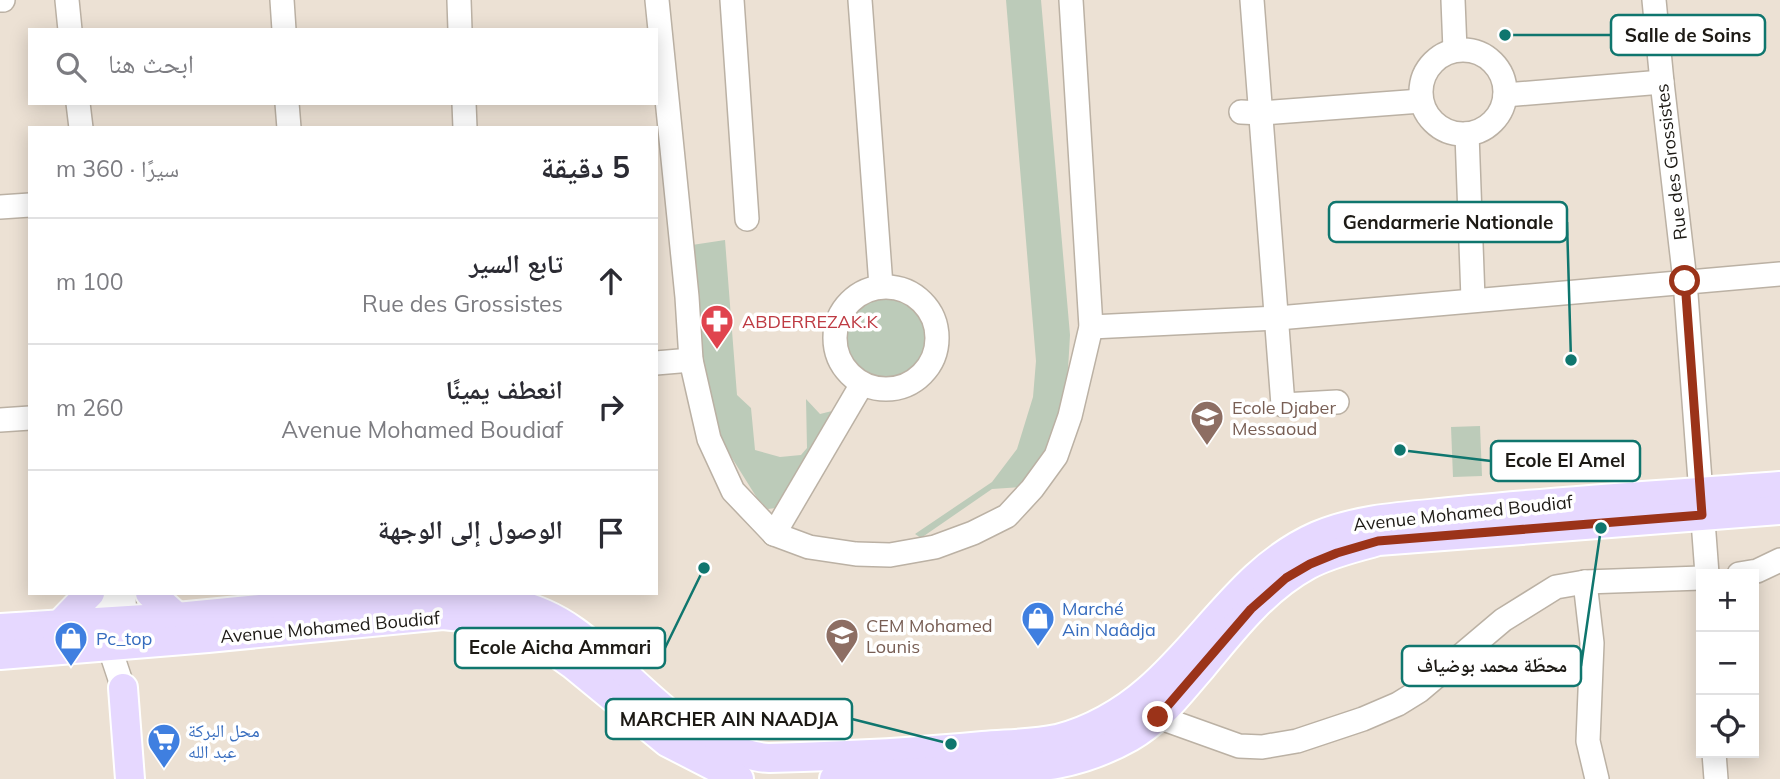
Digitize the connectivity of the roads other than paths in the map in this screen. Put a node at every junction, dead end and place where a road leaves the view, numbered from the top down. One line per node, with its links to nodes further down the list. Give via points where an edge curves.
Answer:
1 (67, 0): 11 (street)
2 (282, 0): 12 (street)
3 (458, 0): 13 (street)
4 (656, 0): 35 (street)
5 (732, 0): 28 (street)
6 (860, 0): 31 (street)
7 (1071, 0): 34 (street)
8 (1252, 0): 21 (street)
9 (1453, 0): 14 (street)
10 (1654, 0): 15 (street, Rue des Grossistes)
11 (70, 28)
12 (284, 28)
13 (460, 28)
14 (1455, 50): 16 (street, via 1485,55 1504,79); 17 (street, via 1439,56 1427,68)
15 (1661, 82): 16 (street); 30 (street, Rue des Grossistes)
16 (1505, 95): 25 (street, via 1489,126)
17 (1421, 100): 21 (street); 25 (street, via 1425,112 1443,130)
18 (78, 105): 22 (street)
19 (287, 105): 23 (street)
20 (464, 105): 24 (street)
21 (1252, 113): 33 (street)
22 (80, 126)
23 (289, 126)
24 (465, 126)
25 (1467, 134): 32 (street)
26 (28, 205): 27 (street)
27 (0, 206)
28 (747, 219)
29 (1780, 274): 30 (street)
30 (1685, 281): 32 (street); 42 (street, Rue des Grossistes)
31 (881, 286): 37 (street, via 856,297 836,324 840,361); 37 (street, via 907,291 924,303 936,324 938,339 927,370 913,382 884,389)
32 (1473, 299): 33 (street)
33 (1278, 318): 34 (street); 38 (street, via 1283,405)
34 (1091, 327): 44 (street, via 1056,456 1007,516 935,547 890,555 809,547)
35 (691, 360): 36 (street); 44 (street, via 709,439 733,491)
36 (658, 363)
37 (862, 384): 44 (street)
38 (1337, 402)
39 (28, 418): 40 (street)
40 (0, 420)
41 (1780, 486): 42 (main road, Avenue Mohamed Boudiaf)
42 (1701, 504): 43 (main road, Avenue Mohamed Boudiaf); 46 (street, Rue des Grossistes); 54 (main road, Avenue Mohamed Boudiaf, via 1525,505 1348,525 1286,552 1262,570 1150,688 1094,726 1057,739 940,750 762,758 730,750 673,717 573,630 535,609); 61 (main road, Avenue Mohamed Boudiaf, via 1378,541 1337,553 1286,578 1251,609)
43 (1780, 510)
44 (774, 534)
45 (1779, 561): 47 (street)
46 (1707, 569)
47 (1759, 570)
48 (1696, 578): 49 (street)
49 (1585, 582): 61 (street, via 1556,587 1522,607 1398,704 1297,741 1239,747); 66 (street, via 1592,643 1588,741)
50 (88, 595): 56 (main road)
51 (106, 595): 57 (street)
52 (152, 595): 55 (main road)
53 (405, 595): 55 (main road, Avenue Mohamed Boudiaf)
54 (472, 595)
55 (177, 617): 57 (main road, Avenue Mohamed Boudiaf)
56 (61, 622): 57 (main road, Avenue Mohamed Boudiaf); 58 (main road, Avenue Mohamed Boudiaf)
57 (118, 625): 59 (main road, Avenue Mohamed Boudiaf); 60 (street); 64 (main road, Avenue Mohamed Boudiaf, via 443,615 481,619 544,644 667,743)
58 (0, 628)
59 (0, 655)
60 (123, 688): 63 (main road)
61 (1158, 717): 65 (main road, Avenue Mohamed Boudiaf, via 1132,736 1065,763)
62 (1714, 758): 67 (street)
63 (130, 779)
64 (738, 779)
65 (834, 779)
66 (1597, 779)
67 (1716, 779)

